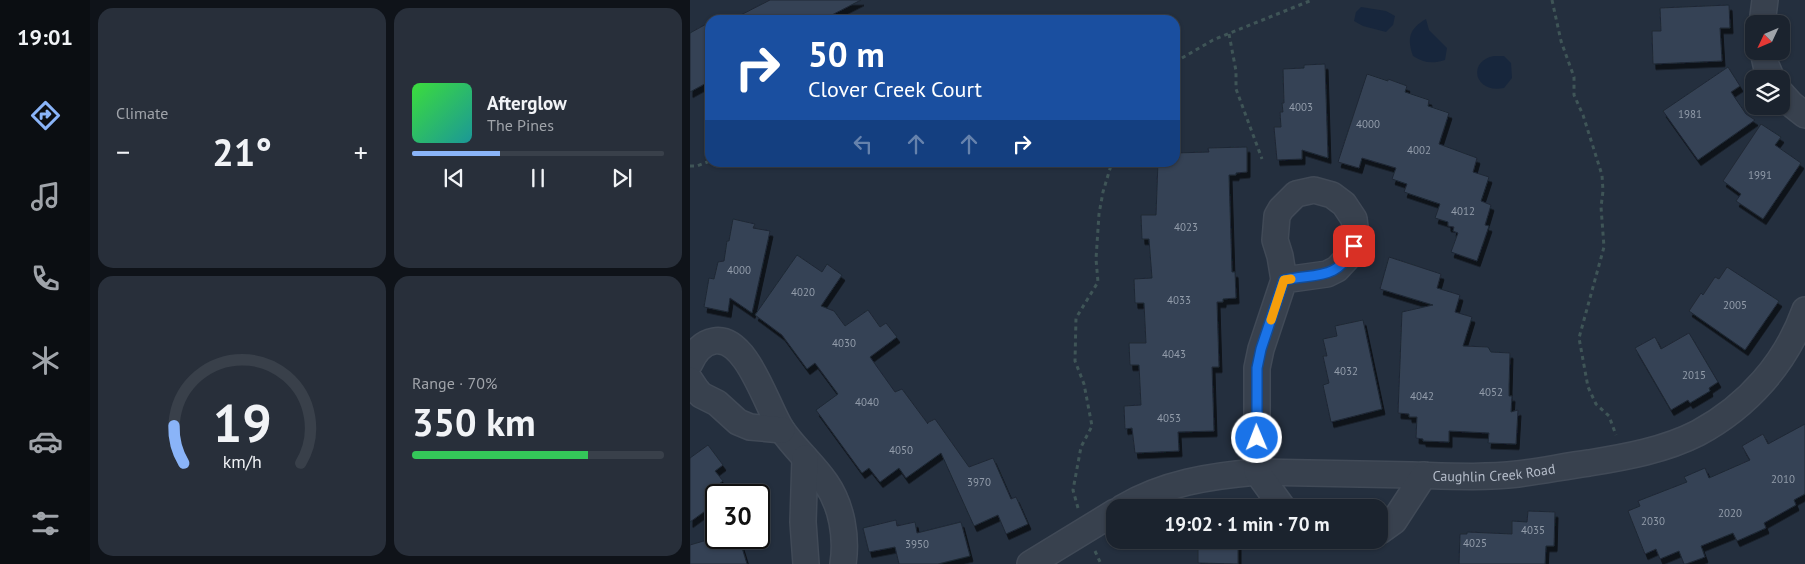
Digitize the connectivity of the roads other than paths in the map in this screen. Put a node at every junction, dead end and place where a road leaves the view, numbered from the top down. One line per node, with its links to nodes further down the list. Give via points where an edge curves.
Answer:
1 (1765, 0): 2 (street)
2 (1763, 15)
3 (1790, 103): 4 (street)
4 (1805, 115)
5 (1284, 280): 11 (street, via 1257,368)
6 (1805, 310): 12 (street, Caughlin Creek Road, via 1781,359 1760,386 1732,411 1665,447 1518,474)
7 (690, 363): 9 (street, via 704,345 720,340 728,342 748,364)
8 (690, 380): 9 (street, via 701,394 738,422)
9 (782, 430): 10 (street)
10 (805, 458): 17 (street, via 803,522); 18 (street, via 826,483 836,503 844,534)
11 (1257, 472): 12 (street, Caughlin Creek Road); 13 (street, Caughlin Creek Road, via 1175,484); 14 (street)
12 (1424, 475): 16 (street)
13 (1138, 499)
14 (1276, 499)
15 (1106, 517): 19 (street)
16 (1388, 525)
17 (806, 564)
18 (843, 564)
19 (1030, 564)

